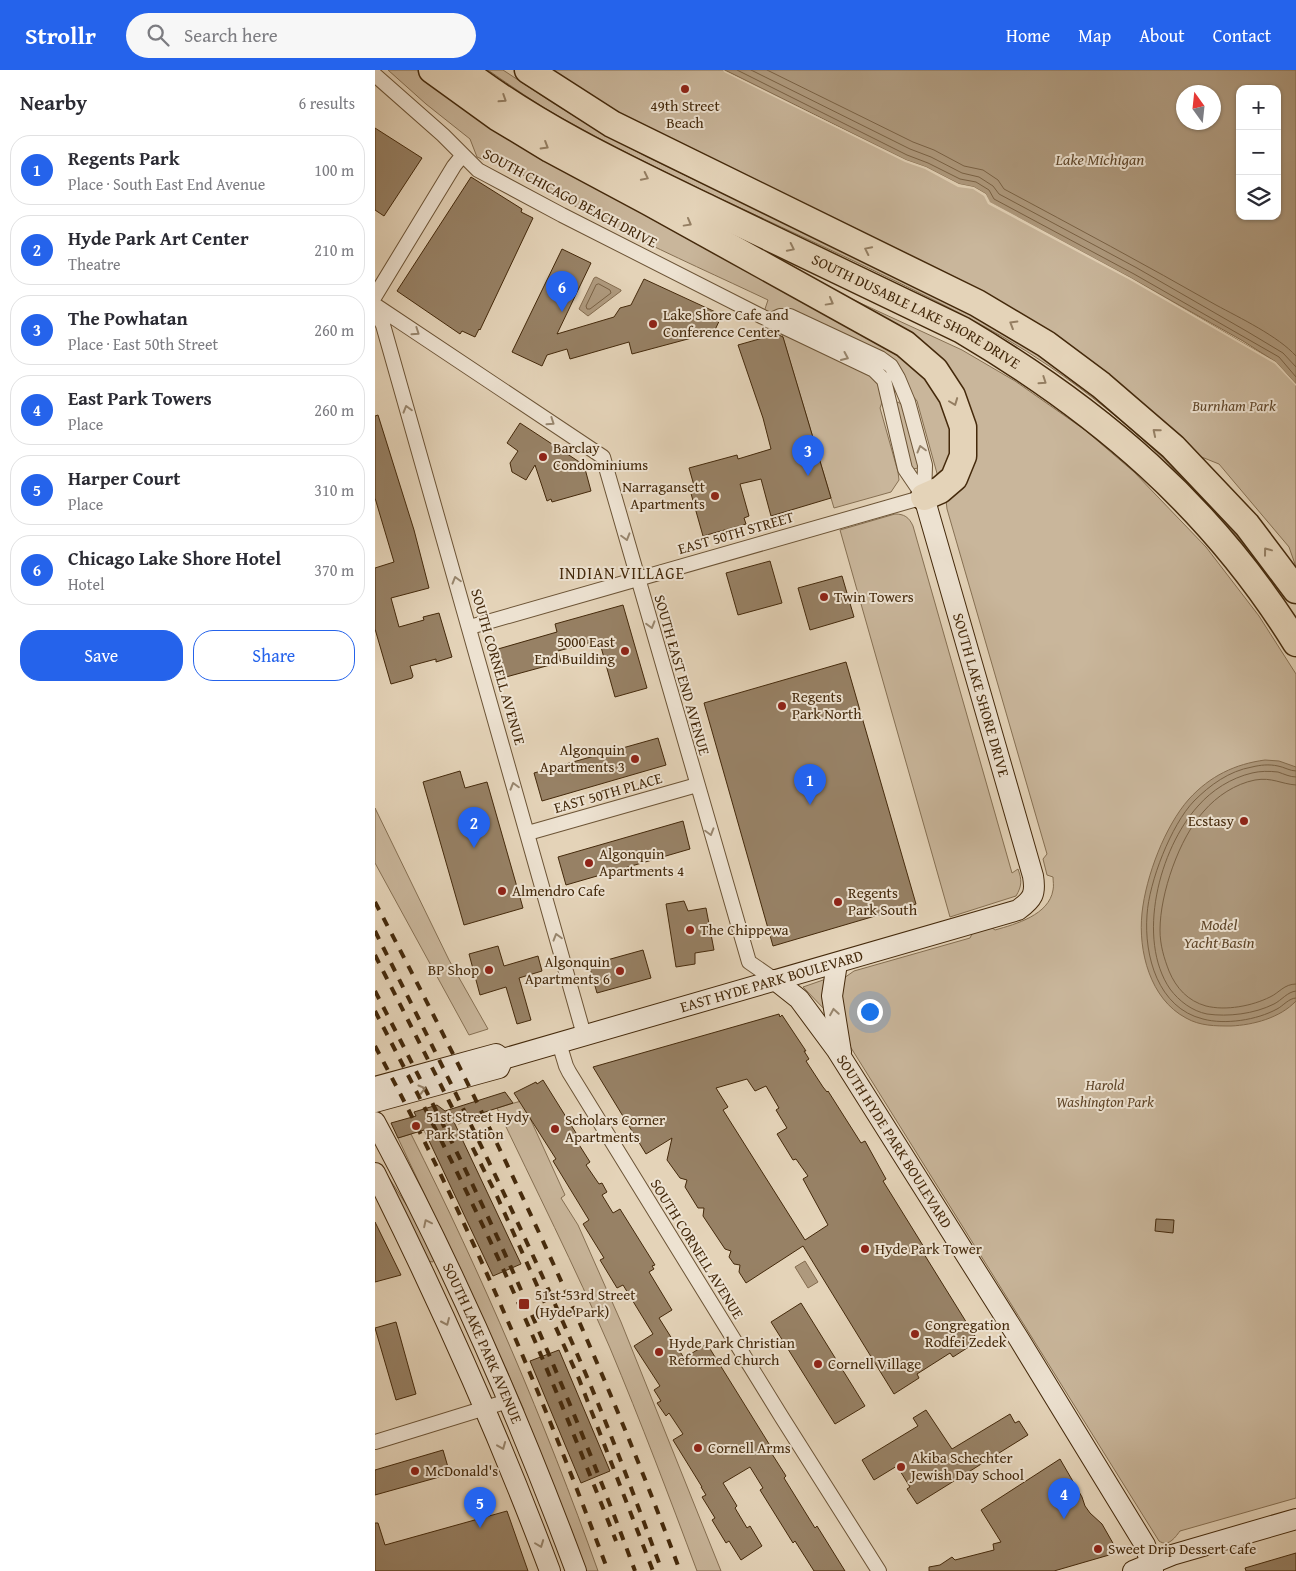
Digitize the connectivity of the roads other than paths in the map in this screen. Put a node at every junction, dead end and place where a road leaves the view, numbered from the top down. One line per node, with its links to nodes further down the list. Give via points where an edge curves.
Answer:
1 (432, 70): 12 (highway, one-way to 12, via 497,117 550,149 905,344 935,370 952,396 963,427 963,456 954,478 940,490)
2 (463, 70): 16 (highway, SOUTH DUSABLE LAKE SHORE DRIVE, one-way to 16, via 529,116 573,141 962,330 1057,390 1140,456 1192,506 1278,614)
3 (528, 70): 14 (highway, SOUTH DUSABLE LAKE SHORE DRIVE, one-way to 3, via 1247,525 1173,447 1101,385 1046,344 977,303 612,124)
4 (375, 75): 5 (street, SOUTH CHICAGO BEACH DRIVE)
5 (463, 156): 6 (street); 9 (street, SOUTH CHICAGO BEACH DRIVE, via 478,170)
6 (375, 296)
7 (375, 305): 13 (street, SOUTH EAST END AVENUE, one-way to 13, via 603,457)
8 (375, 310): 15 (street, SOUTH CORNELL AVENUE, one-way to 8, via 383,325)
9 (769, 321): 10 (street, via 790,316 880,358 891,366); 11 (street, SOUTH CHICAGO BEACH DRIVE, one-way to 11, via 875,370 883,380)
10 (906, 398): 11 (street, via 896,396); 12 (street, one-way to 10, via 925,465)
11 (888, 402): 12 (street, SOUTH CHICAGO BEACH DRIVE, via 905,469)
12 (924, 497): 13 (street, EAST 50TH STREET); 19 (street, SOUTH LAKE SHORE DRIVE, via 1032,870)
13 (637, 578): 15 (street, EAST 50TH STREET); 17 (street, SOUTH EAST END AVENUE, one-way to 17)
14 (1296, 590)
15 (470, 627): 18 (street, SOUTH CORNELL AVENUE, one-way to 15)
16 (1296, 643)
17 (697, 785): 18 (street, EAST 50TH PLACE); 21 (street, SOUTH EAST END AVENUE, one-way to 21, via 749,962)
18 (528, 833): 22 (street, SOUTH CORNELL AVENUE, one-way to 18)
19 (1033, 895): 20 (street, EAST HYDE PARK BOULEVARD, via 1018,910)
20 (837, 963): 21 (street, EAST HYDE PARK BOULEVARD); 25 (street, one-way to 20, via 832,996)
21 (775, 980): 22 (street, EAST HYDE PARK BOULEVARD); 25 (street, SOUTH HYDE PARK BOULEVARD, via 799,999)
22 (585, 1035): 23 (street, EAST HYDE PARK BOULEVARD)
23 (559, 1043): 24 (street, EAST HYDE PARK BOULEVARD); 39 (street, SOUTH CORNELL AVENUE, via 566,1066)
24 (503, 1059): 26 (street, EAST HYDE PARK BOULEVARD, via 496,1054); 27 (street, EAST HYDE PARK BOULEVARD, one-way to 24, via 499,1068)
25 (842, 1060): 36 (street, SOUTH HYDE PARK BOULEVARD, via 1145,1545)
26 (375, 1087)
27 (375, 1102)
28 (375, 1122): 30 (street, SOUTH LAKE PARK AVENUE, one-way to 28, via 448,1267)
29 (375, 1172): 31 (street, SOUTH LAKE PARK AVENUE, one-way to 31)
30 (508, 1401): 31 (street); 33 (street, SOUTH LAKE PARK AVENUE)
31 (486, 1408): 32 (street); 34 (street, SOUTH LAKE PARK AVENUE, one-way to 34)
32 (375, 1442)
33 (551, 1505): 34 (street); 38 (street, SOUTH LAKE PARK AVENUE)
34 (529, 1514): 37 (street, SOUTH LAKE PARK AVENUE, one-way to 37)
35 (1296, 1520): 36 (street, via 1172,1555)
36 (1146, 1569)
37 (550, 1571)
38 (576, 1571)
39 (879, 1571)

